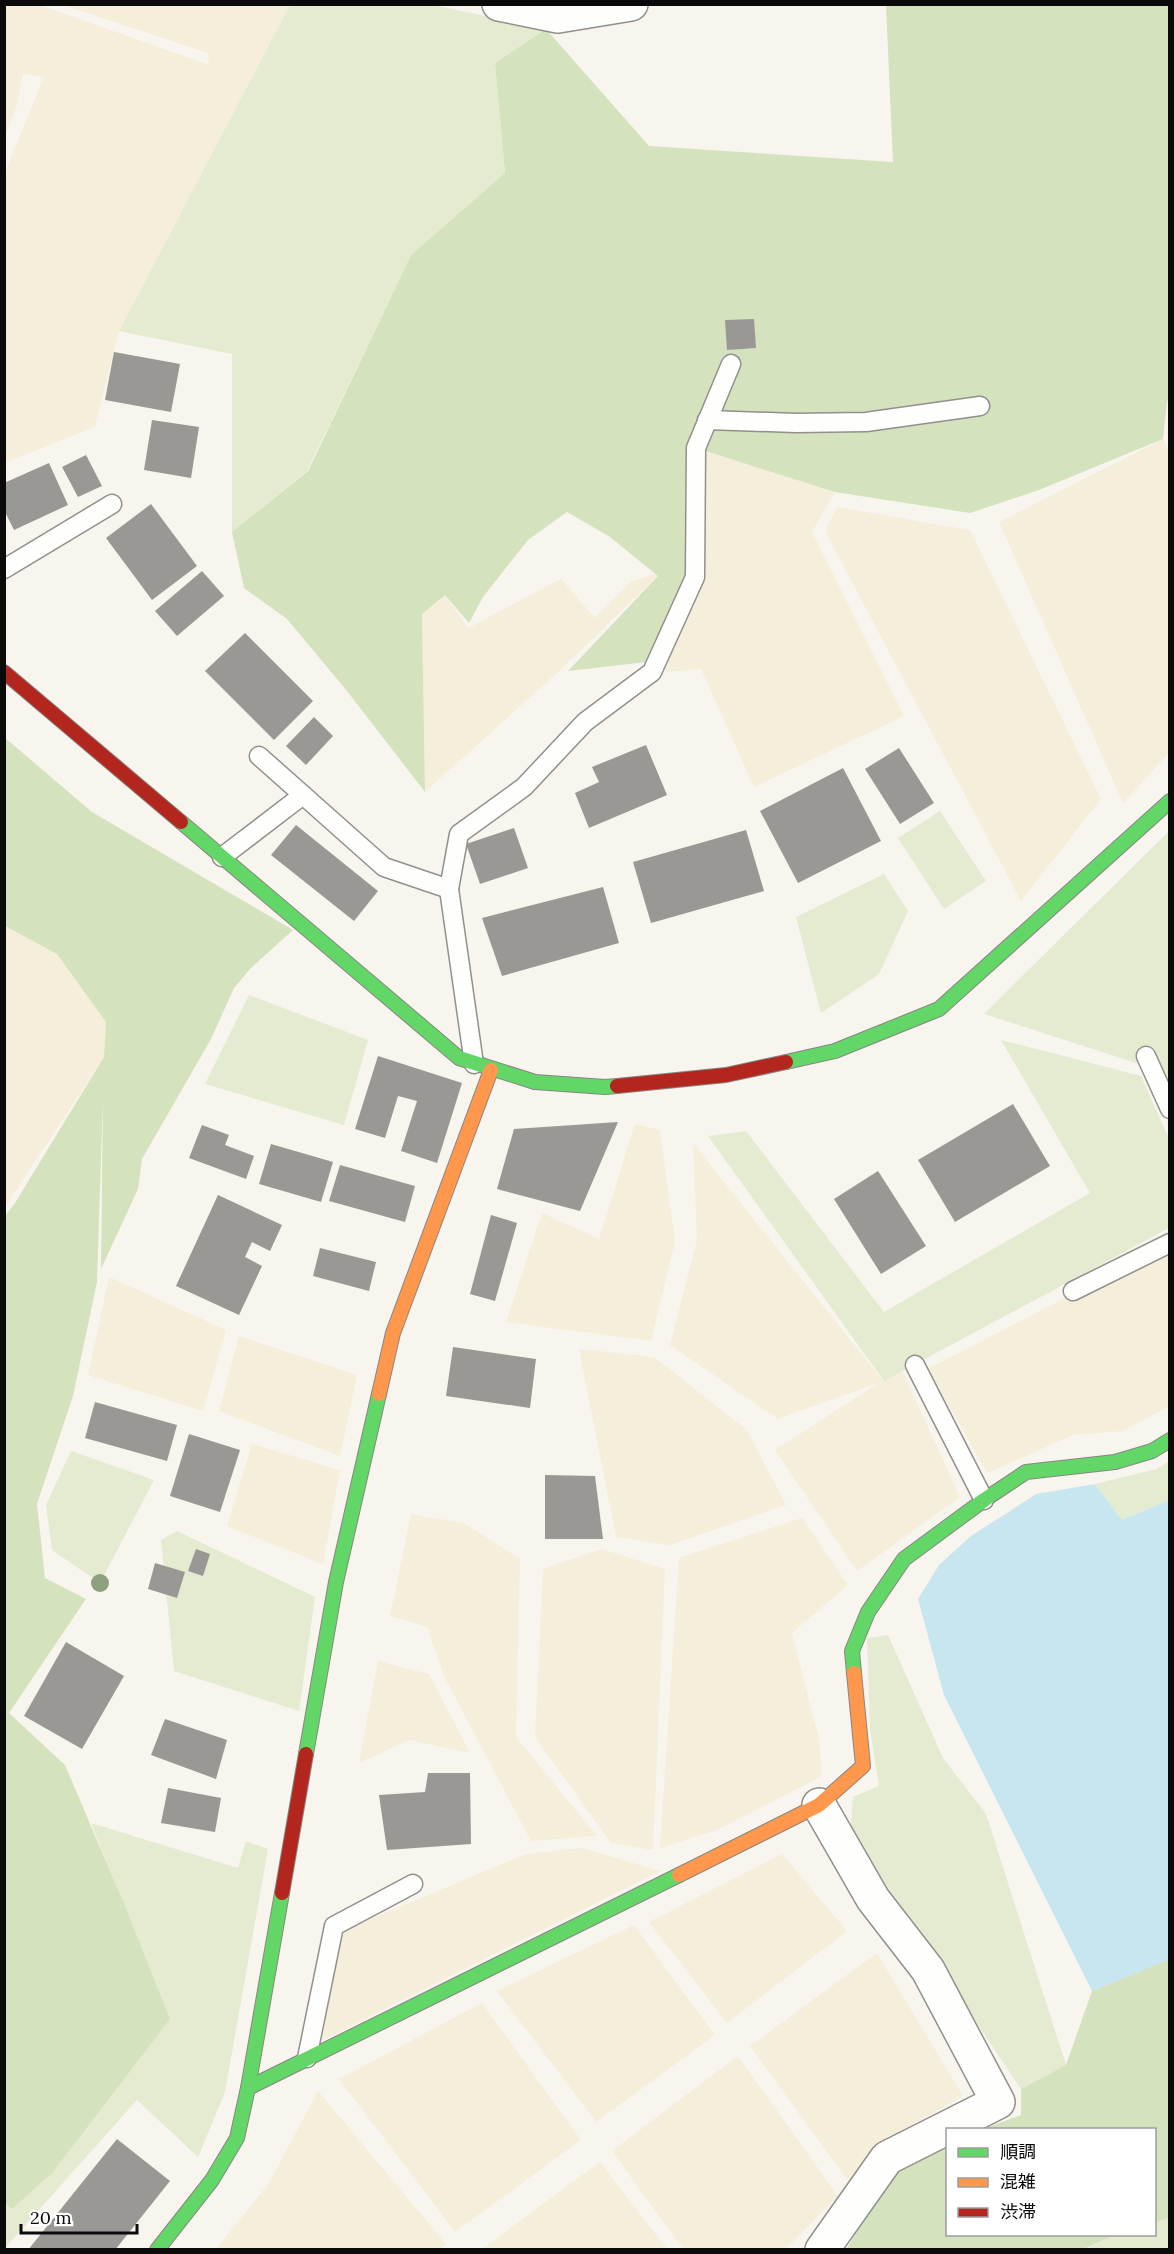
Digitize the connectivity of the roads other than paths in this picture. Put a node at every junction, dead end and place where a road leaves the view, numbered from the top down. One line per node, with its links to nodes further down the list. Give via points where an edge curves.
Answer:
1 (499, 4): 2 (street, via 558,16)
2 (631, 4)
3 (731, 364): 5 (lane)
4 (980, 405): 5 (lane, via 866,422)
5 (707, 420): 13 (lane, via 696,448 695,577 652,672 585,722 524,787 459,834)
6 (112, 504): 7 (lane)
7 (4, 570)
8 (4, 672): 12 (street)
9 (259, 756): 10 (lane)
10 (303, 795): 12 (lane); 13 (lane, via 384,867)
11 (1170, 801): 16 (street, via 939,1009 835,1051 726,1076 605,1087 534,1082)
12 (222, 857): 15 (street, via 459,1058)
13 (449, 889): 15 (lane)
14 (1146, 1056): 17 (lane)
15 (474, 1064): 16 (street)
16 (491, 1070): 26 (street, via 393,1333 336,1582)
17 (1170, 1109)
18 (1170, 1244): 19 (lane)
19 (1073, 1291)
20 (915, 1365): 22 (lane)
21 (1170, 1440): 22 (street, via 1152,1451 1115,1462 1026,1472)
22 (984, 1500): 23 (street, via 904,1559 868,1612 852,1651 863,1766)
23 (819, 1805): 25 (street); 28 (street, via 873,1899 928,1970 998,2102)
24 (413, 1884): 25 (lane, via 334,1926)
25 (307, 2058): 26 (street)
26 (248, 2088): 29 (street, via 237,2138 212,2180)
27 (946, 2128): 30 (street, via 887,2158)
28 (946, 2128)
29 (157, 2250)
30 (822, 2250)

